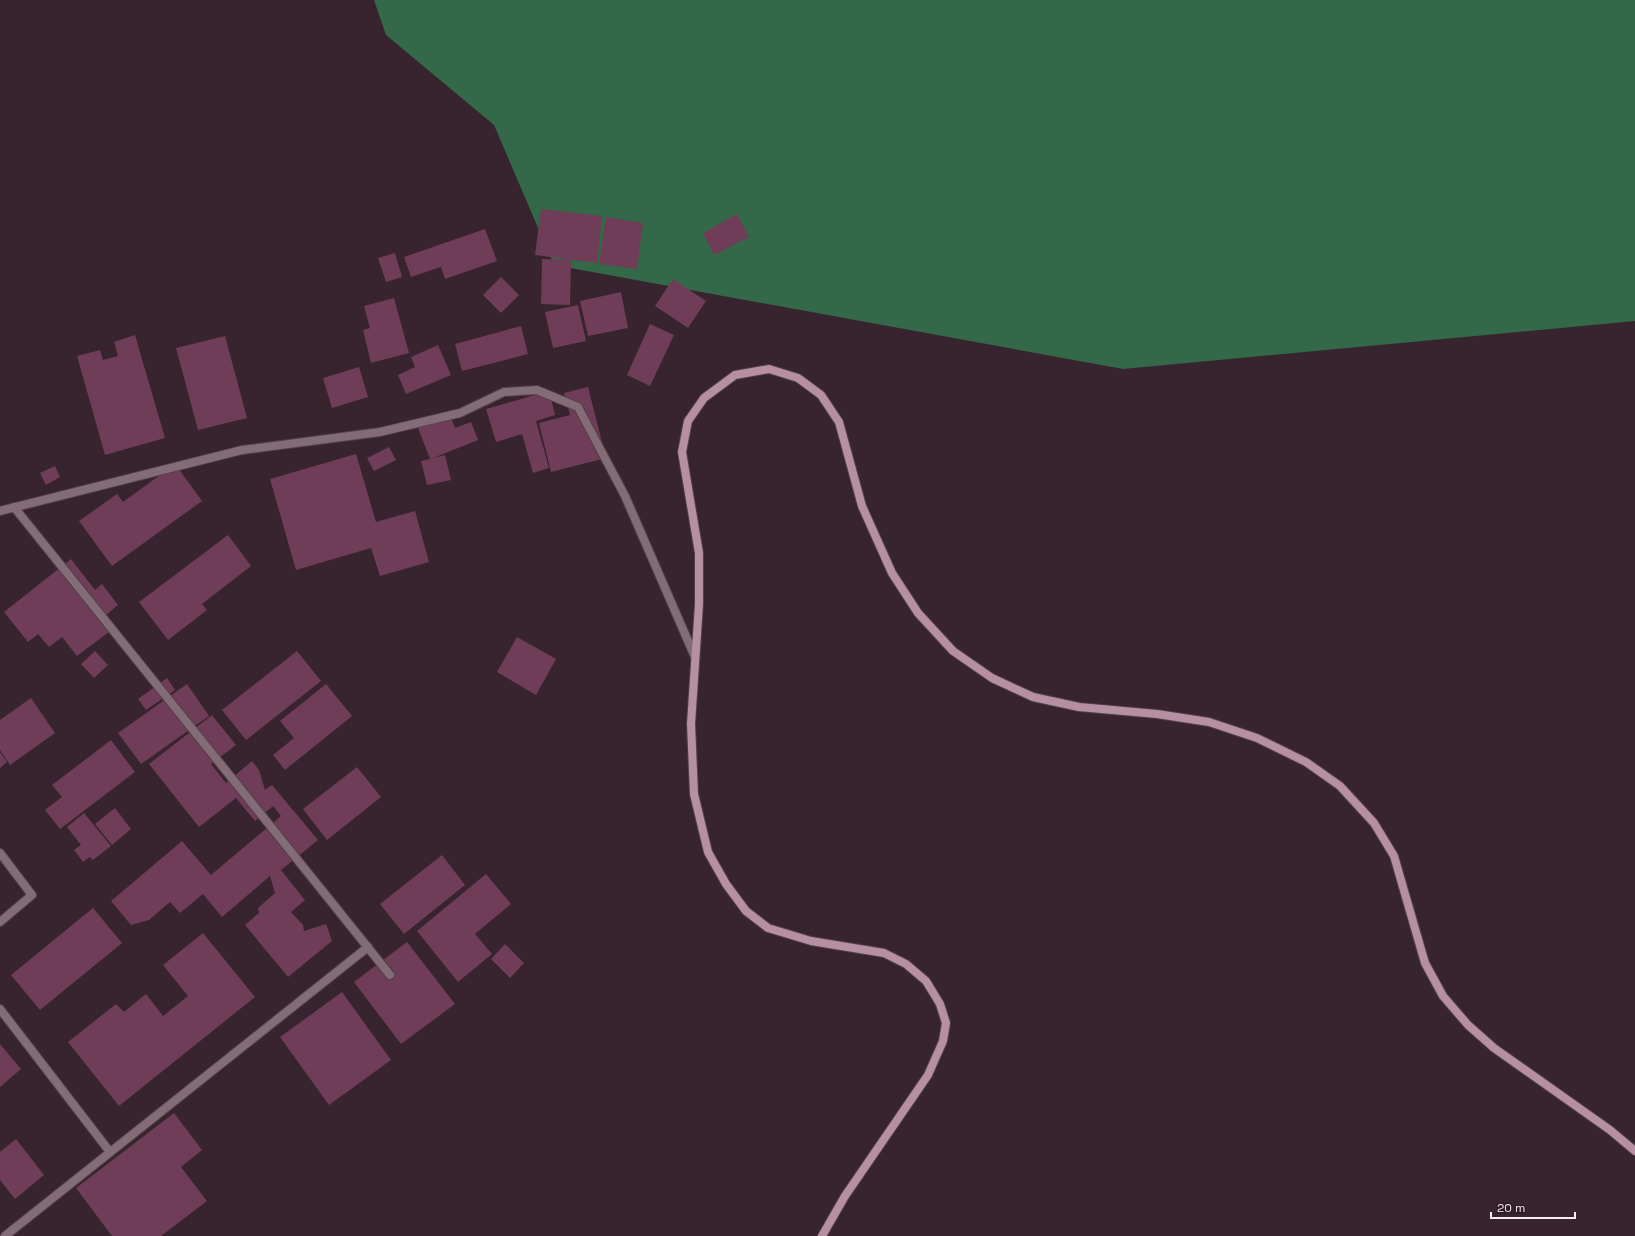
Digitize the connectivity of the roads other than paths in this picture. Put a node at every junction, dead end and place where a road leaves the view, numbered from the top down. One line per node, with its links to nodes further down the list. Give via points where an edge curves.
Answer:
1 (14, 507): 2 (street); 3 (street, via 242,450 380,432 460,413 504,392 537,390 578,407 625,496); 6 (street)
2 (0, 511)
3 (695, 657): 9 (main road, via 699,553 682,452 688,421 704,398 735,375 769,368 798,378 821,395 839,422 862,506 892,573 918,613 953,651 992,678 1033,696 1079,707 1209,722 1257,738 1306,762 1340,786 1374,823 1394,856 1425,963 1443,996 1468,1025 1494,1048 1610,1130); 12 (main road, via 691,724 694,794 708,852 726,884 746,911 768,928 812,941 884,953 906,964 926,981 940,1004 946,1023 943,1041 928,1075 845,1196)
4 (0, 853): 5 (street, via 32,895)
5 (0, 922)
6 (368, 947): 7 (street); 10 (street)
7 (390, 975)
8 (0, 1009): 10 (street)
9 (1635, 1151)
10 (110, 1152): 11 (street)
11 (5, 1236)
12 (822, 1236)

